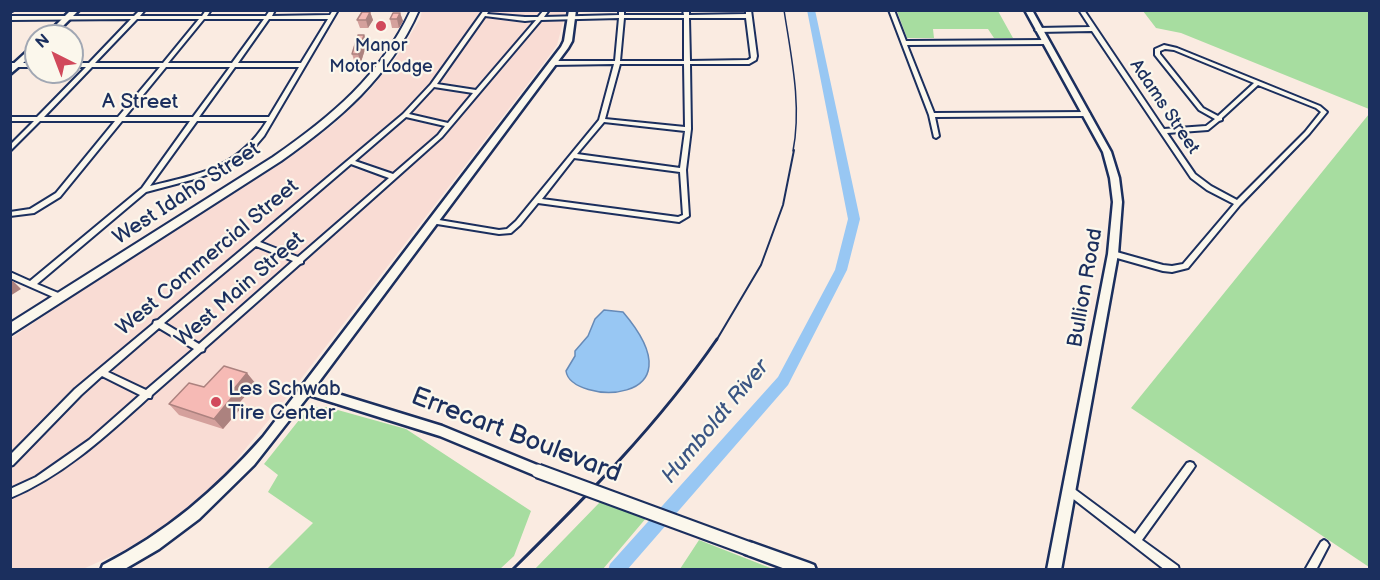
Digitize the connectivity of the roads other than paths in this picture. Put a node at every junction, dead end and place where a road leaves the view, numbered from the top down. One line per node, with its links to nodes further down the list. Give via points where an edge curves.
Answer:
1 (76, 10): 16 (street)
2 (143, 10): 17 (street)
3 (209, 10): 18 (street)
4 (273, 10): 19 (street)
5 (336, 10): 20 (street)
6 (415, 10): 70 (main road, West Idaho Street, via 402,38 374,76 343,108 293,148)
7 (547, 10): 22 (street, West Main Street)
8 (891, 10): 27 (street)
9 (1028, 10): 25 (street, Bullion Road)
10 (1081, 10): 24 (street, Adams Street)
11 (487, 13): 22 (street); 39 (street, West Commercial Street)
12 (621, 13): 14 (street); 15 (street); 32 (street)
13 (748, 13): 15 (street); 29 (street, via 754,56 751,62)
14 (572, 14): 22 (street); 28 (street, via 568,41)
15 (686, 14): 29 (street)
16 (69, 17): 17 (street); 21 (street); 23 (street)
17 (136, 17): 18 (street); 35 (street)
18 (203, 17): 19 (street); 36 (street)
19 (268, 17): 20 (street); 30 (street)
20 (332, 17): 31 (street)
21 (10, 18)
22 (542, 18): 40 (street, West Main Street)
23 (62, 24)
24 (1093, 29): 25 (street); 53 (street, Adams Street)
25 (1038, 30): 26 (street, Bullion Road)
26 (1045, 42): 27 (street); 41 (street, Bullion Road)
27 (903, 43): 43 (street)
28 (552, 63): 32 (street); 64 (street)
29 (687, 63): 32 (street); 52 (street)
30 (234, 64): 31 (street); 36 (street); 46 (street)
31 (304, 64): 47 (street)
32 (616, 64): 50 (street)
33 (14, 65): 37 (street)
34 (84, 65): 35 (street)
35 (91, 65): 36 (street); 49 (street)
36 (164, 65): 45 (street)
37 (10, 72)
38 (1258, 82): 48 (street); 48 (street, via 1175,49 1157,50 1201,109); 62 (street, via 1324,112)
39 (433, 85): 40 (street); 42 (street, West Commercial Street)
40 (478, 92): 51 (street, West Main Street)
41 (1087, 114): 43 (street); 66 (street, Bullion Road, via 1107,152 1115,178 1119,206)
42 (405, 115): 51 (street); 57 (street, West Commercial Street)
43 (932, 115): 54 (street)
44 (10, 119): 49 (street, A Street)
45 (118, 119): 46 (street, A Street); 49 (street, A Street); 63 (street, via 58,195 32,211)
46 (195, 119): 47 (street, A Street); 60 (street)
47 (270, 119): 60 (street, via 256,142 228,164)
48 (1220, 119): 53 (street, via 1199,130)
49 (38, 120): 55 (street)
50 (602, 120): 52 (street); 56 (street)
51 (450, 125): 59 (street, West Main Street)
52 (688, 129): 58 (street)
53 (1163, 131): 62 (street, Adams Street, via 1193,176)
54 (936, 136)
55 (10, 149)
56 (574, 156): 58 (street); 61 (street)
57 (352, 162): 59 (street); 65 (street, West Commercial Street)
58 (683, 170): 61 (street, via 684,219)
59 (394, 177): 67 (street, West Main Street)
60 (144, 190): 69 (street)
61 (536, 201): 64 (street, via 509,231)
62 (1238, 203): 66 (street, via 1185,266 1164,268)
63 (10, 214)
64 (433, 221): 75 (street)
65 (254, 242): 67 (street); 71 (street, West Commercial Street)
66 (1113, 254): 79 (street, Bullion Road)
67 (300, 261): 73 (street, West Main Street)
68 (10, 275): 69 (street)
69 (31, 284): 70 (street)
70 (60, 297): 72 (main road, West Idaho Street)
71 (157, 323): 73 (street); 74 (street, West Commercial Street)
72 (10, 330)
73 (201, 349): 76 (street, West Main Street)
74 (100, 372): 76 (street); 77 (street, West Commercial Street)
75 (305, 389): 83 (street, via 244,468 201,510); 84 (street, Errecart Boulevard, bridge, via 442,431 538,471)
76 (148, 395): 80 (street, West Main Street, via 69,460)
77 (10, 462)
78 (1190, 466): 81 (street)
79 (1070, 491): 81 (street); 85 (street, Bullion Road)
80 (10, 494)
81 (1136, 541): 86 (street)
82 (1324, 546): 87 (street)
83 (108, 570)
84 (809, 570)
85 (1054, 570)
86 (1173, 570)
87 (1310, 570)

